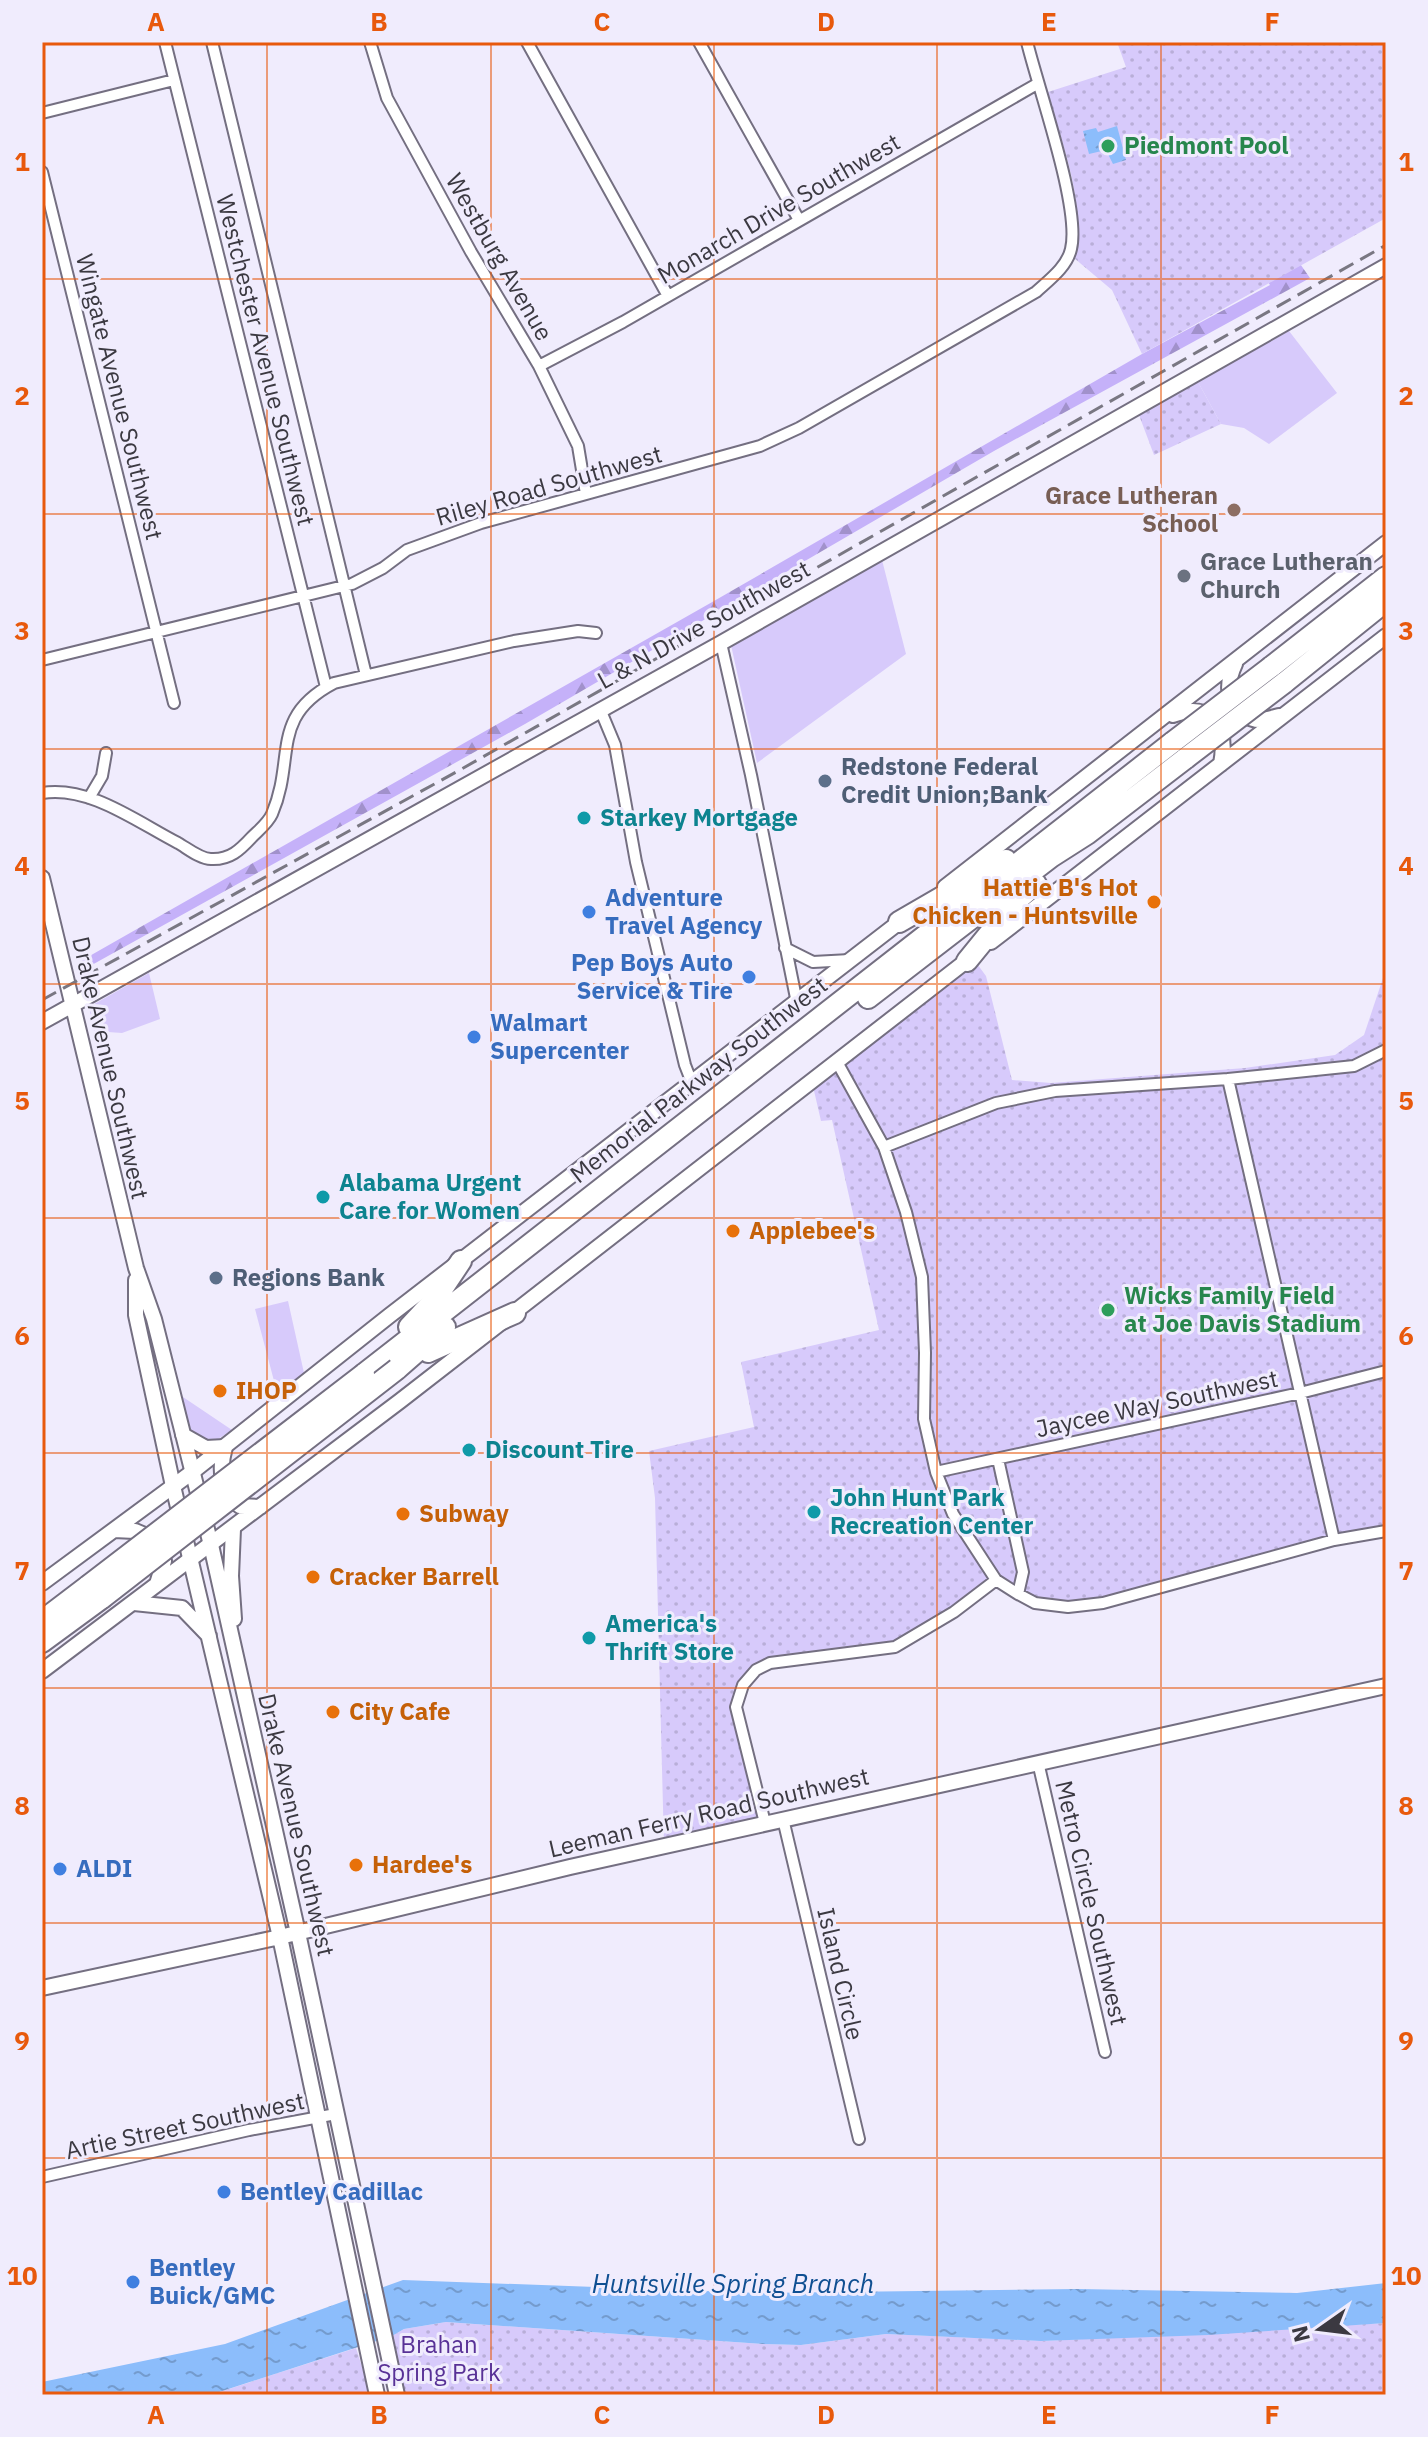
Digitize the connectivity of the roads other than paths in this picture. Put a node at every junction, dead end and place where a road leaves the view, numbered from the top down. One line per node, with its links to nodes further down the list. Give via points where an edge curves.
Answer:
1 (165, 42): 7 (street, Westchester Avenue Southwest)
2 (212, 42): 18 (street, Westchester Avenue Southwest)
3 (370, 42): 14 (street, Westburg Avenue, via 387,98)
4 (527, 42): 13 (street)
5 (699, 42): 11 (street)
6 (1027, 42): 8 (street, Riley Road Southwest)
7 (174, 80): 9 (street); 19 (street, Westchester Avenue Southwest)
8 (1037, 84): 11 (street, Monarch Drive Southwest); 15 (street, Riley Road Southwest, via 1072,217 1071,250 1042,287 773,440)
9 (42, 113)
10 (42, 172): 20 (street, Wingate Avenue Southwest)
11 (799, 220): 13 (street, Monarch Drive Southwest)
12 (1386, 266): 23 (street, L & N Drive Southwest)
13 (668, 296): 14 (street, Monarch Drive Southwest)
14 (539, 366): 15 (street, Westburg Avenue, via 578,446)
15 (586, 494): 18 (street, Riley Road Southwest, via 443,536)
16 (1386, 543): 25 (street)
17 (1383, 585): 32 (highway, Memorial Parkway Southwest, bridge)
18 (344, 586): 19 (street, Riley Road Southwest); 26 (street, Westchester Avenue Southwest)
19 (303, 598): 20 (street, Riley Road Southwest); 27 (street, Westchester Avenue Southwest)
20 (156, 632): 24 (street, Riley Road Southwest); 28 (street, Wingate Avenue Southwest)
21 (596, 633): 26 (street, via 514,641)
22 (1386, 636): 30 (street)
23 (721, 643): 29 (street, L & N Drive Southwest); 41 (street)
24 (42, 660)
25 (1237, 660): 30 (street, via 1227,690 1239,710 1261,720); 31 (street)
26 (366, 675): 27 (street)
27 (326, 687): 36 (street, via 296,713 270,818 234,855 209,859)
28 (174, 703)
29 (600, 709): 45 (street, L & N Drive Southwest); 50 (street, via 615,745 636,862)
30 (1285, 714): 34 (street)
31 (1163, 718): 34 (street, via 1190,710 1211,717 1224,740); 40 (street)
32 (1179, 750): 37 (highway, Memorial Parkway Southwest); 38 (highway, Memorial Parkway Southwest)
33 (106, 753): 36 (street, via 102,776)
34 (1221, 764): 43 (street)
35 (42, 793): 36 (street, via 59,790)
36 (89, 798)
37 (1087, 834): 43 (highway, via 1015,902); 57 (highway, Memorial Parkway Southwest, via 974,915)
38 (1039, 847): 40 (highway); 59 (highway, Memorial Parkway Southwest)
39 (42, 878): 45 (street, Drake Avenue Southwest)
40 (899, 922): 42 (street)
41 (785, 948): 42 (street, via 813,962); 44 (street)
42 (850, 960): 44 (street)
43 (967, 961): 48 (street)
44 (797, 1003): 50 (street)
45 (74, 1004): 46 (street, L & N Drive Southwest); 53 (street, Drake Avenue Southwest)
46 (42, 1022)
47 (1386, 1050): 49 (street, via 1354,1066)
48 (837, 1062): 51 (street); 54 (street)
49 (1228, 1079): 51 (street, via 1055,1091 996,1103); 60 (street)
50 (692, 1083): 52 (street)
51 (884, 1147): 64 (street, via 922,1277 924,1419)
52 (461, 1261): 59 (highway, via 437,1297); 62 (street)
53 (136, 1268): 55 (street, Drake Avenue Southwest); 56 (street, Drake Avenue Southwest)
54 (515, 1313): 57 (highway); 67 (street)
55 (138, 1323): 56 (street); 66 (street, Drake Avenue Southwest)
56 (157, 1332): 61 (street, Drake Avenue Southwest)
57 (397, 1369): 77 (highway, Memorial Parkway Southwest, bridge)
58 (1386, 1371): 60 (street, Jaycee Way Southwest)
59 (364, 1374): 77 (highway, Memorial Parkway Southwest, bridge)
60 (1300, 1393): 63 (street, Jaycee Way Southwest); 71 (street)
61 (183, 1435): 62 (street, via 206,1448); 65 (street, Drake Avenue Southwest)
62 (225, 1447): 65 (street); 67 (street, via 221,1465 228,1494 240,1506)
63 (998, 1459): 64 (street, Jaycee Way Southwest); 78 (street, via 1023,1572)
64 (936, 1472): 74 (street, via 953,1514)
65 (191, 1473): 66 (street); 72 (street, Drake Avenue Southwest)
66 (173, 1486): 69 (street); 73 (street, Drake Avenue Southwest)
67 (260, 1507): 68 (street)
68 (233, 1529): 72 (street); 83 (street)
69 (114, 1530): 75 (street); 76 (street, via 154,1539 164,1561)
70 (1386, 1531): 71 (street)
71 (1334, 1540): 78 (street, via 1103,1603 1068,1607 1035,1603)
72 (211, 1545): 73 (street); 83 (street, Drake Avenue Southwest)
73 (192, 1559): 76 (street); 81 (street, Drake Avenue Southwest)
74 (996, 1580): 78 (street); 91 (street, via 895,1647 770,1663 756,1670 743,1685 736,1707)
75 (42, 1583)
76 (157, 1585): 79 (street)
77 (95, 1592): 80 (highway, Memorial Parkway Southwest); 82 (highway, Memorial Parkway Southwest)
78 (1018, 1594)
79 (134, 1603): 81 (street, via 182,1608); 84 (street)
80 (42, 1618)
81 (210, 1637): 88 (street, Drake Avenue Southwest)
82 (42, 1642)
83 (238, 1667): 87 (street, Drake Avenue Southwest)
84 (42, 1671)
85 (1386, 1686): 86 (street, Leeman Ferry Road Southwest)
86 (1038, 1762): 89 (street, Leeman Ferry Road Southwest); 96 (street, Metro Circle Southwest)
87 (265, 1784): 88 (street); 90 (street, Drake Avenue Southwest)
88 (245, 1789): 92 (street, Drake Avenue Southwest)
89 (783, 1819): 91 (street, Leeman Ferry Road Southwest); 99 (street, Island Circle)
90 (273, 1820): 92 (street); 93 (street, Drake Avenue Southwest)
91 (765, 1823): 93 (street, Leeman Ferry Road Southwest)
92 (254, 1825): 94 (street, Drake Avenue Southwest)
93 (298, 1933): 94 (street, Leeman Ferry Road Southwest); 97 (street, Drake Avenue Southwest)
94 (280, 1937): 95 (street, Leeman Ferry Road Southwest); 98 (street, Drake Avenue Southwest)
95 (42, 1988)
96 (1105, 2052)
97 (336, 2114): 98 (street, Artie Street Southwest); 102 (street, Drake Avenue Southwest)
98 (318, 2119): 100 (street, Artie Street Southwest); 101 (street, Drake Avenue Southwest)
99 (859, 2139)
100 (42, 2177)
101 (377, 2395)
102 (397, 2395)

